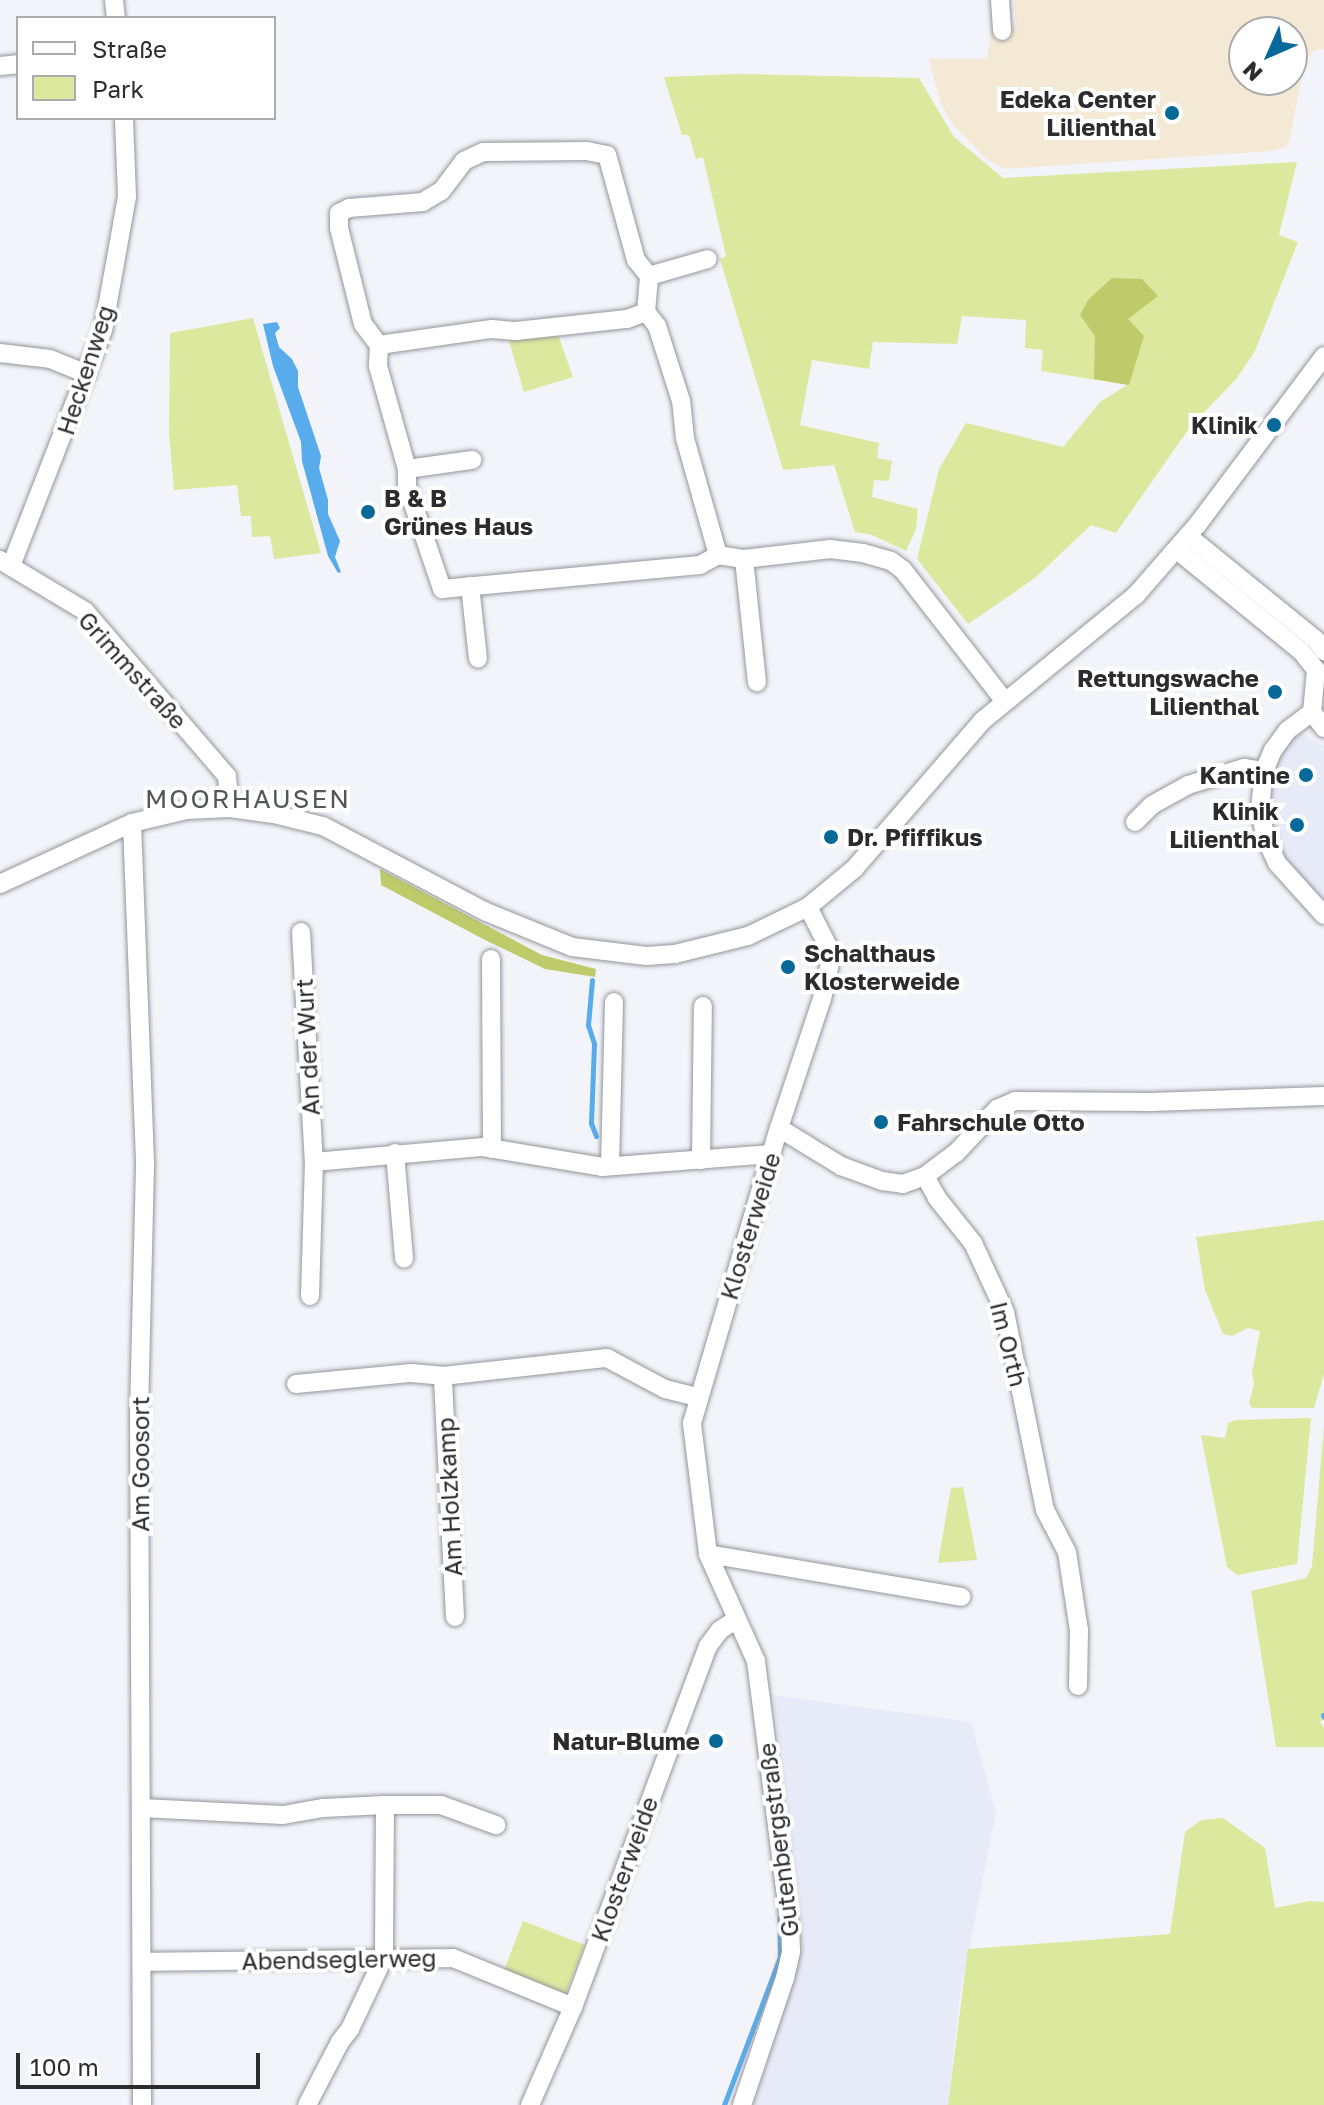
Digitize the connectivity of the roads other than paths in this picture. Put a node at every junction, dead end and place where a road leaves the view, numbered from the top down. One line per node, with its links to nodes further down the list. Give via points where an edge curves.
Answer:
1 (1000, 0): 2 (street)
2 (1002, 31)
3 (124, 120): 10 (street, Heckenweg, via 127,197 103,330)
4 (708, 259): 5 (street)
5 (649, 276): 6 (street); 7 (street, via 636,260 607,155 483,152 464,161 441,191 423,202 339,213 363,324)
6 (646, 312): 7 (street, via 627,319 492,329); 14 (street, via 657,326 681,401 685,438)
7 (379, 345): 12 (street, via 378,366)
8 (0, 353): 10 (street, via 50,359)
9 (1324, 356): 13 (street)
10 (87, 374): 16 (street, Heckenweg)
11 (472, 460): 12 (street)
12 (407, 469): 17 (street, via 418,524 442,589)
13 (1182, 543): 18 (street); 20 (street); 22 (street, via 1136,595)
14 (718, 555): 15 (street); 17 (street, via 700,565)
15 (744, 559): 21 (street); 22 (street, via 830,549 891,561 936,608)
16 (6, 563): 26 (street, Grimmstraße, via 85,611 227,776)
17 (470, 586): 19 (street)
18 (1324, 651)
19 (478, 659)
20 (1320, 668): 23 (street)
21 (757, 682)
22 (1004, 700): 30 (street, via 952,753 864,859)
23 (1312, 712): 24 (street); 25 (street, via 1287,731)
24 (1324, 728)
25 (1264, 771): 27 (street, via 1244,768 1188,785 1152,805); 31 (street, via 1260,808 1265,837 1277,863)
26 (230, 808): 28 (street, via 186,810); 30 (street, via 323,826 484,911 572,947 620,955 675,954 748,936)
27 (1135, 822)
28 (132, 823): 29 (street); 56 (street, Am Goosort, via 145,1167 139,1415)
29 (0, 884)
30 (808, 907): 37 (street, Klosterweide, via 832,954)
31 (1324, 915)
32 (301, 932): 42 (street, An der Wurt)
33 (491, 959): 38 (street)
34 (614, 1002): 43 (street)
35 (703, 1006): 41 (street)
36 (1324, 1096): 44 (street, via 1015,1101 997,1109 956,1153)
37 (779, 1128): 40 (street, Klosterweide); 44 (street, via 841,1166 882,1181 903,1184)
38 (492, 1149): 39 (street); 43 (street)
39 (395, 1153): 42 (street); 45 (street)
40 (772, 1154): 41 (street); 49 (street, Klosterweide)
41 (701, 1160): 43 (street)
42 (314, 1162): 46 (street, An der Wurt)
43 (610, 1166)
44 (925, 1176): 54 (street, Im Orth, via 973,1243 1005,1312 1045,1510 1067,1552 1079,1630)
45 (404, 1259)
46 (310, 1296)
47 (443, 1376): 48 (street, via 411,1373); 49 (street, via 607,1358 665,1389); 52 (street, Am Holzkamp)
48 (296, 1384)
49 (697, 1397): 50 (street, Klosterweide, via 692,1423)
50 (708, 1554): 51 (street); 53 (street, Klosterweide)
51 (961, 1597)
52 (455, 1617)
53 (737, 1619): 60 (street, Klosterweide, via 708,1646); 64 (street, Gutenbergstraße, via 756,1661 791,1951)
54 (1078, 1686)
55 (385, 1805): 56 (street, via 283,1815); 57 (street, via 441,1805); 58 (street)
56 (141, 1808): 59 (street, Am Goosort)
57 (496, 1825)
58 (384, 1957): 59 (street, Abendseglerweg); 60 (street, Abendseglerweg, via 453,1958); 62 (street)
59 (142, 1962): 61 (street, Am Goosort)
60 (573, 2007): 63 (street, Klosterweide)
61 (142, 2105)
62 (307, 2105)
63 (530, 2105)
64 (742, 2105)

